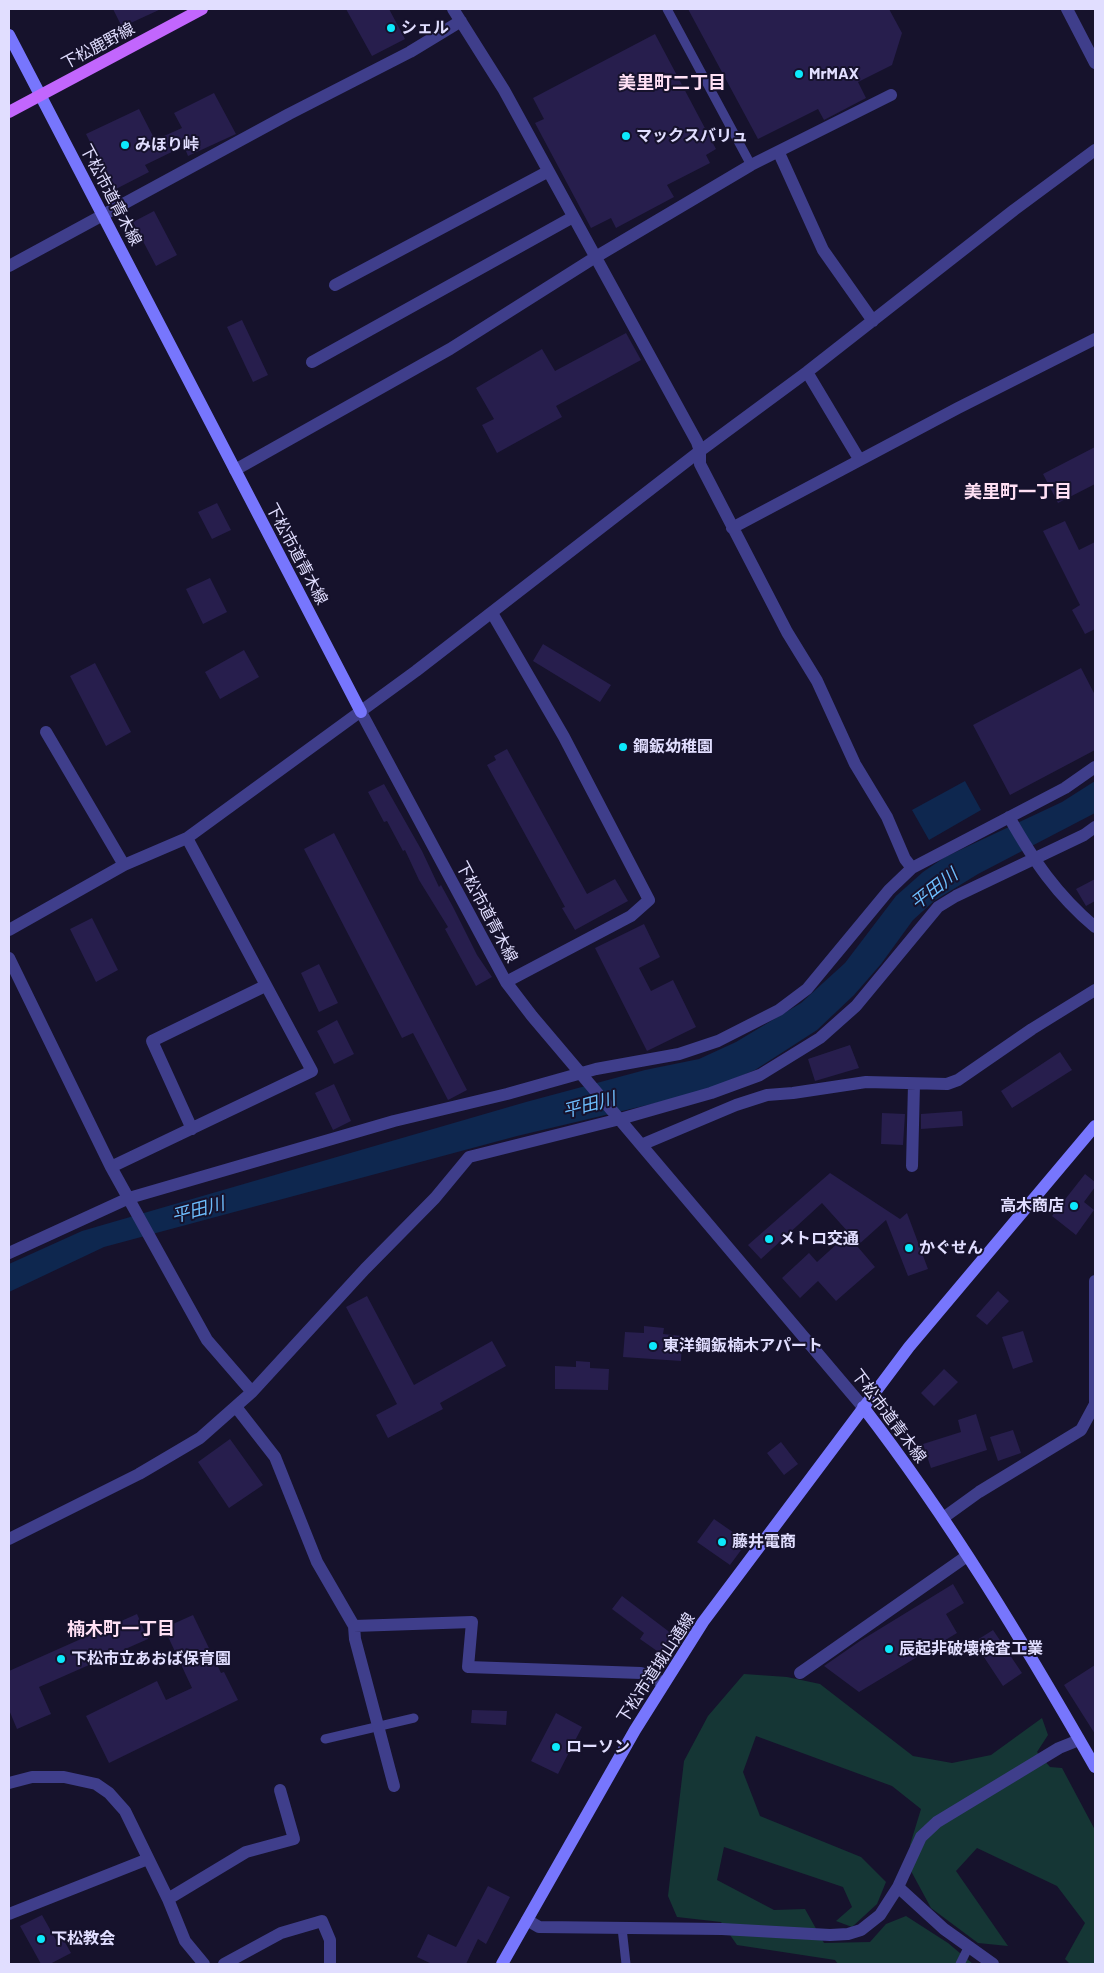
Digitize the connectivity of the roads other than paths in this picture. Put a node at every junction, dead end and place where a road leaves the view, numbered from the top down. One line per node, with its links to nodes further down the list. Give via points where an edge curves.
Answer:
1 (202, 9): 9 (main road, 下松鹿野線)
2 (453, 9): 5 (street)
3 (667, 9): 13 (lane)
4 (1067, 9): 7 (street)
5 (461, 21): 14 (street, via 504,90); 15 (street, via 410,52)
6 (9, 35): 9 (street, 下松市道青木線)
7 (1095, 63)
8 (892, 95): 12 (street)
9 (40, 96): 10 (main road, 下松鹿野線); 15 (street, 下松市道青木線)
10 (9, 112)
11 (1095, 150): 20 (street)
12 (779, 153): 13 (street); 20 (street, via 823,250)
13 (751, 165): 17 (street)
14 (547, 172): 16 (street); 19 (street)
15 (103, 215): 18 (street); 26 (street, 下松市道青木線)
16 (572, 217): 17 (street); 22 (street)
17 (594, 258): 24 (street); 26 (street, via 450,349)
18 (9, 266)
19 (335, 285)
20 (872, 321): 23 (street)
21 (1095, 339): 25 (street)
22 (312, 362)
23 (807, 372): 24 (street); 25 (street)
24 (700, 451): 27 (street, via 700,464); 28 (street)
25 (860, 460): 27 (street)
26 (235, 470): 29 (street, 下松市道青木線)
27 (732, 528): 37 (street, via 817,681 855,764)
28 (492, 613): 29 (street); 41 (street, via 564,737 649,900 632,916)
29 (361, 712): 34 (street); 41 (street, 下松市道青木線)
30 (46, 732): 36 (street)
31 (1095, 767): 32 (street)
32 (1011, 820): 35 (street); 37 (street)
33 (1095, 827): 35 (street, via 1084,835)
34 (187, 838): 36 (street); 42 (street)
35 (1031, 855): 38 (street, via 1071,906); 46 (street, via 938,907 856,1006 820,1038 760,1075 711,1093)
36 (124, 865): 39 (street)
37 (912, 868): 44 (street, via 889,890 806,989 779,1010 718,1042)
38 (1095, 927)
39 (9, 930)
40 (9, 958): 51 (street)
41 (506, 982): 44 (street, 下松市道青木線)
42 (265, 986): 47 (street, via 152,1041); 47 (street, via 312,1071)
43 (1095, 990): 45 (street, via 958,1080 947,1084)
44 (583, 1076): 46 (street, 下松市道青木線); 52 (street, via 394,1122)
45 (914, 1084): 49 (street, via 859,1082 793,1094 768,1094); 50 (street)
46 (618, 1117): 49 (street, 下松市道青木線); 55 (street, via 468,1157 435,1198)
47 (192, 1129): 51 (street)
48 (1094, 1132): 57 (street, 下松市道城山通線, via 909,1347)
49 (641, 1145): 57 (street, 下松市道青木線)
50 (912, 1166)
51 (111, 1167): 52 (street)
52 (131, 1201): 53 (street); 55 (street, via 207,1340)
53 (9, 1253)
54 (1095, 1281): 58 (street, via 1095,1404 1081,1430 979,1492)
55 (252, 1392): 56 (street)
56 (236, 1407): 59 (street, via 200,1438 139,1474); 61 (street, via 275,1457 317,1562)
57 (863, 1407): 58 (street, 下松市道青木線); 63 (street, 下松市道城山通線, via 703,1622)
58 (943, 1518): 60 (street, 下松市道青木線)
59 (9, 1539)
60 (967, 1556): 62 (street); 67 (street, 下松市道青木線)
61 (354, 1626): 63 (street, via 472,1622 468,1667 641,1673); 65 (street)
62 (800, 1673)
63 (664, 1683): 76 (street, 下松市道城山通線)
64 (414, 1718): 65 (lane)
65 (378, 1727): 66 (lane); 70 (street)
66 (325, 1739)
67 (1079, 1740): 68 (street, 下松市道青木線); 73 (street, via 1059,1748 937,1822 921,1836)
68 (1095, 1768)
69 (9, 1783): 72 (street, via 32,1777 64,1777 96,1784 125,1811)
70 (394, 1786)
71 (280, 1790): 74 (street, via 294,1840 246,1852)
72 (148, 1859): 74 (street); 75 (street)
73 (898, 1887): 77 (street, via 880,1915 861,1930 848,1934); 78 (street)
74 (168, 1899): 79 (street, via 185,1941)
75 (9, 1914)
76 (527, 1920): 77 (street, via 539,1926); 82 (street, 下松市道城山通線)
77 (622, 1928): 83 (lane)
78 (968, 1948): 84 (lane); 85 (street)
79 (204, 1964)
80 (224, 1964): 81 (street, via 281,1933 322,1921 330,1940)
81 (330, 1964)
82 (502, 1964)
83 (626, 1964)
84 (960, 1964)
85 (993, 1964)

